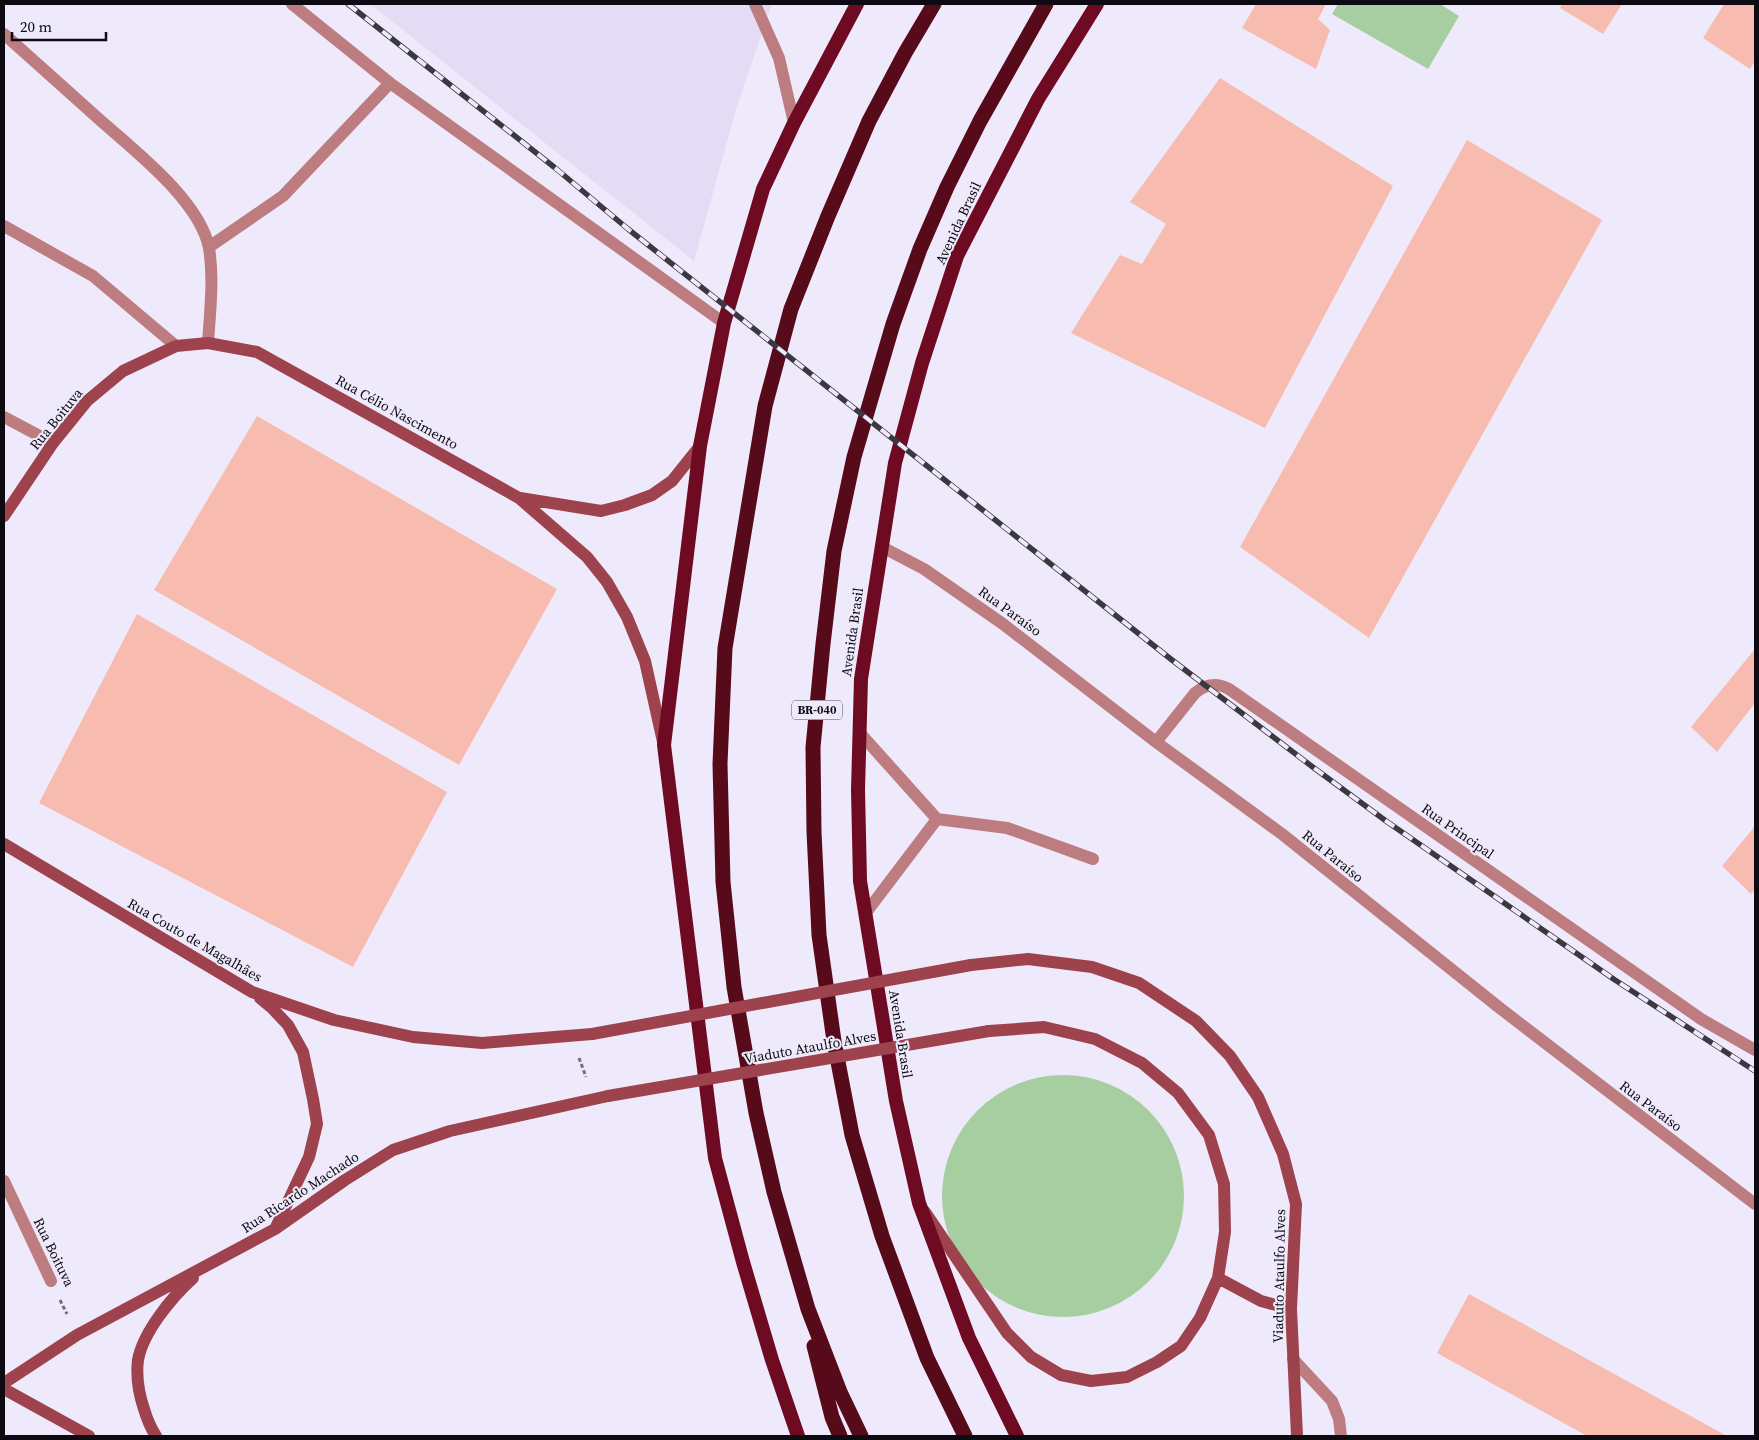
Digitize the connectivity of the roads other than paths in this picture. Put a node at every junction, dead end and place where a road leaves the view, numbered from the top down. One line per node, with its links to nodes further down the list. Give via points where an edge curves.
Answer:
1 (292, 4): 8 (street)
2 (755, 4): 9 (street, via 779,58)
3 (857, 4): 9 (highway)
4 (934, 4): 33 (highway, via 869,120 791,309 765,406 725,648 720,764 724,882 734,987 756,1113)
5 (1046, 4): 49 (highway, Avenida Brasil / BR-040, via 947,187 920,249 894,324 854,457 834,551 813,747 819,935 852,1135 882,1236 924,1348)
6 (1096, 4): 20 (highway, Avenida Brasil, via 1038,99 957,256 922,364 895,463)
7 (4, 34): 11 (street, via 164,177 187,204)
8 (390, 83): 11 (street, via 283,196); 12 (street)
9 (794, 123): 12 (highway, via 762,189)
10 (4, 226): 14 (street, via 93,276)
11 (209, 247): 13 (street)
12 (724, 323): 17 (highway)
13 (208, 343): 14 (main road, Rua Célio Nascimento); 18 (main road, Rua Célio Nascimento, via 257,352)
14 (176, 346): 16 (main road, Rua Boituva, via 122,371 87,400)
15 (4, 417): 16 (street)
16 (53, 443): 19 (main road, Rua Boituva)
17 (700, 446): 18 (main road, via 672,481 652,495 625,505 601,511); 23 (highway)
18 (520, 498): 23 (main road, Rua Célio Nascimento, via 588,557 608,582 645,661)
19 (4, 516)
20 (882, 547): 21 (highway, Avenida Brasil, via 861,679); 22 (street, Rua Paraíso, via 924,569 1004,624)
21 (859, 732): 24 (street); 27 (highway, Avenida Brasil, via 860,881)
22 (1156, 742): 30 (street, Rua Principal, via 1202,687 1220,684 1229,688 1702,1019); 35 (street, Rua Paraíso, via 1282,834 1501,1009)
23 (664, 745): 46 (highway, via 715,1158 772,1360)
24 (937, 818): 26 (street, via 1006,828); 27 (street)
25 (4, 844): 28 (main road, Rua Couto de Magalhães)
26 (1093, 859)
27 (865, 914): 34 (highway, Avenida Brasil, via 896,1101)
28 (252, 992): 29 (main road, Rua Couto de Magalhães, via 334,1020 413,1037 482,1043); 36 (main road, via 272,1007 303,1052 317,1124 309,1157)
29 (592, 1034): 40 (main road, Viaduto Ataulfo Alves, bridge, via 972,966 1028,959 1092,967 1139,984 1196,1021 1230,1056 1258,1097 1283,1154 1296,1204)
30 (1755, 1050)
31 (608, 1096): 36 (main road, Rua Ricardo Machado, via 450,1131 393,1150); 38 (main road, Viaduto Ataulfo Alves, bridge, via 989,1031 1044,1027 1095,1038 1142,1062 1178,1093 1209,1135 1224,1184 1225,1232)
32 (4, 1181): 39 (street, Rua Boituva)
33 (774, 1192): 47 (highway, via 832,1417); 48 (highway, via 808,1309)
34 (919, 1203): 38 (main road, Viaduto Ataulfo Alves, via 1007,1333 1031,1357 1061,1375 1091,1381 1127,1377 1157,1362 1181,1346 1200,1318); 50 (highway, Avenida Brasil, via 969,1338)
35 (1755, 1204)
36 (275, 1229): 37 (main road, Rua Ricardo Machado)
37 (208, 1266): 42 (main road, Rua Ricardo Machado, via 78,1335); 45 (main road, via 166,1307 150,1330 138,1360 139,1394)
38 (1218, 1278): 40 (main road, via 1261,1301)
39 (51, 1281)
40 (1291, 1309): 41 (main road, Viaduto Ataulfo Alves)
41 (1293, 1359): 51 (main road, Viaduto Ataulfo Alves); 52 (street, via 1332,1401)
42 (4, 1384)
43 (4, 1390): 44 (main road)
44 (89, 1436)
45 (156, 1436)
46 (798, 1436)
47 (840, 1436)
48 (861, 1436)
49 (965, 1436)
50 (1017, 1436)
51 (1297, 1436)
52 (1341, 1436)

